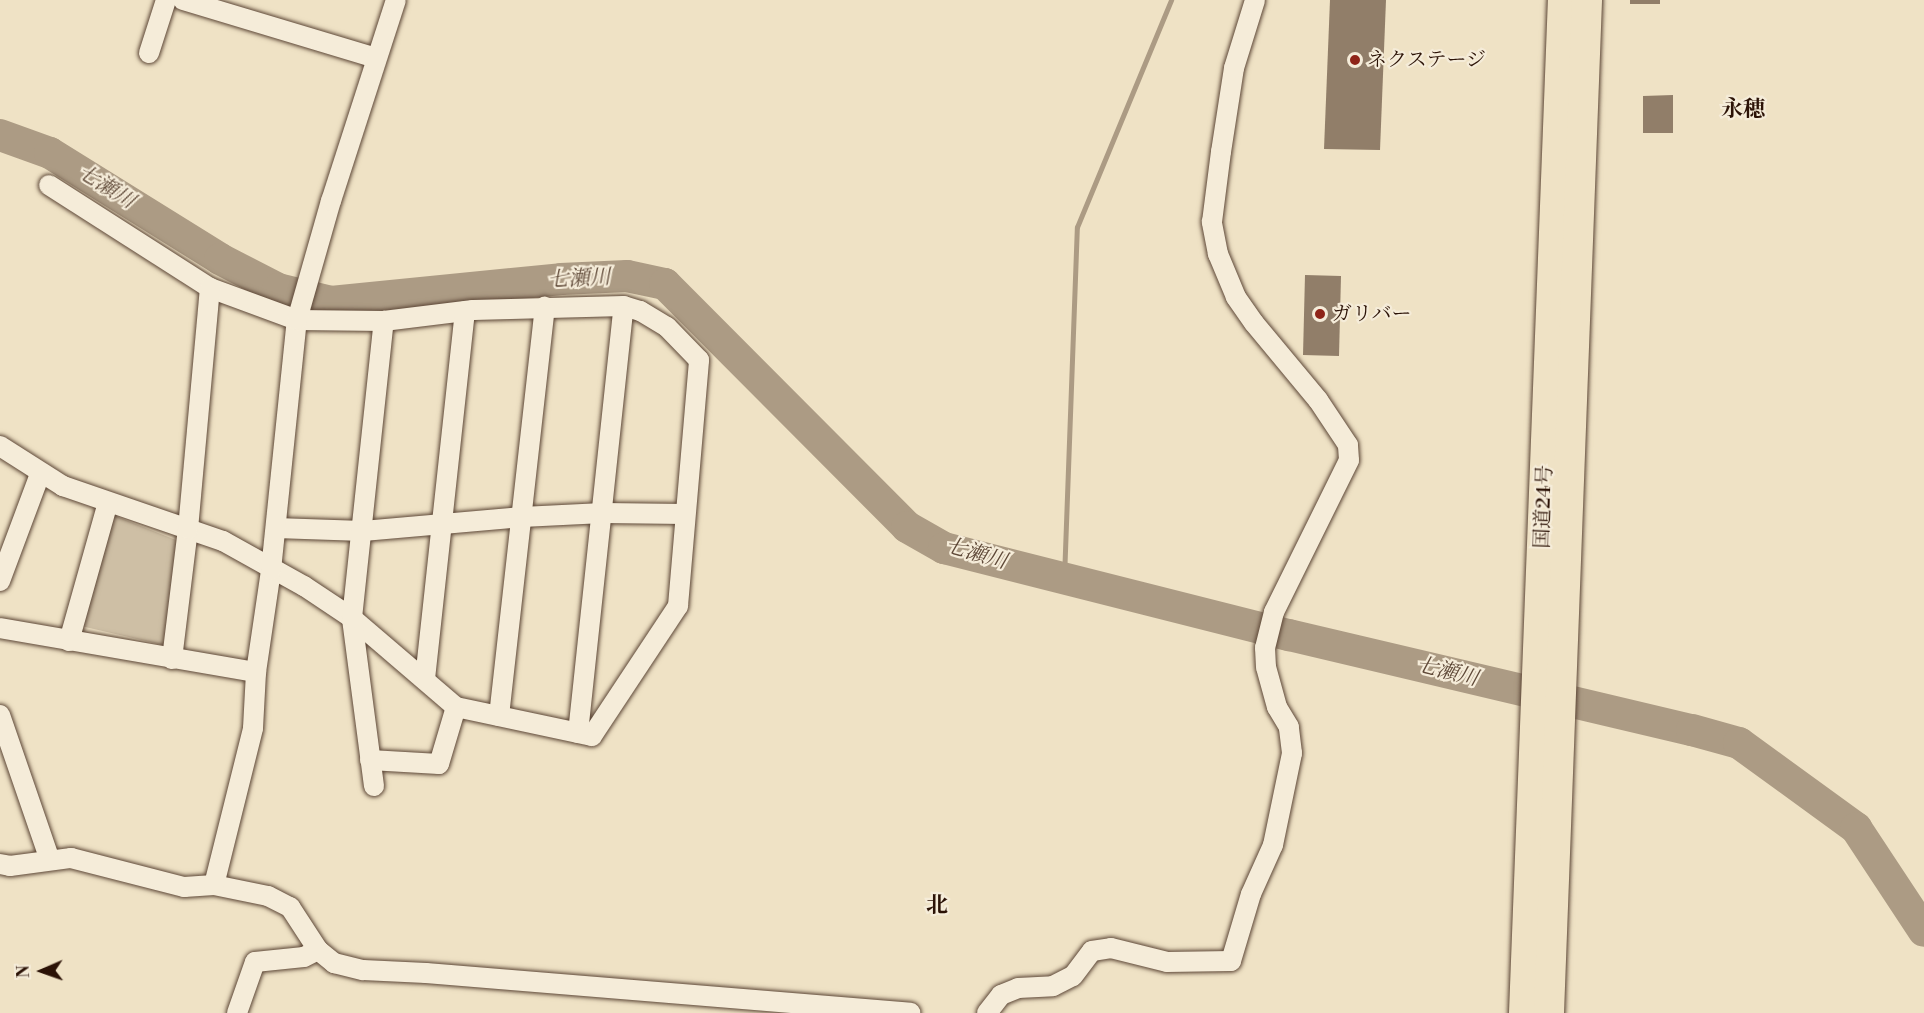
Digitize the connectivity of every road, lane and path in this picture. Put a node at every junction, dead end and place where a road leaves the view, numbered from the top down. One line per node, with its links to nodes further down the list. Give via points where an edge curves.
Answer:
1 (166, 0): 7 (street)
2 (186, 0): 8 (street)
3 (396, 0): 8 (street)
4 (1255, 0): 48 (street, via 1234,68 1221,152 1212,222 1218,254 1236,297 1318,400 1348,445 1350,460 1274,612 1265,648 1266,667 1277,707 1289,727 1292,753 1273,845 1251,894 1231,962 1167,962 1111,948 1092,951 1073,976 1053,986 1018,988 1001,995)
5 (1563, 0): 29 (highway, 国道24号)
6 (1587, 0): 29 (highway, 国道24号)
7 (149, 53)
8 (376, 58): 14 (street)
9 (49, 185): 10 (street)
10 (210, 288): 14 (street); 24 (street)
11 (624, 306): 12 (street); 19 (street); 20 (street, via 640,310 667,327 699,360)
12 (545, 307): 13 (street); 21 (street)
13 (465, 311): 15 (street); 22 (street)
14 (297, 320): 15 (street); 23 (street)
15 (384, 321): 25 (street)
16 (0, 446): 17 (street)
17 (40, 474): 18 (street); 27 (street)
18 (108, 502): 24 (street); 31 (street)
19 (603, 513): 20 (street); 21 (street); 39 (street)
20 (685, 514): 39 (street, via 678,606 592,736)
21 (522, 517): 22 (street); 37 (street)
22 (444, 523): 25 (street); 34 (street)
23 (276, 528): 25 (street); 26 (street)
24 (188, 529): 26 (street, via 224,541); 32 (street)
25 (363, 531): 28 (street)
26 (271, 570): 28 (street, via 304,586); 33 (street)
27 (0, 581)
28 (352, 618): 34 (street); 40 (street)
29 (1551, 621): 38 (highway, 国道24号)
30 (0, 628): 31 (street)
31 (69, 641): 32 (street)
32 (172, 659): 33 (street)
33 (256, 672): 44 (street, via 253,728)
34 (425, 679): 35 (street)
35 (456, 707): 37 (street); 40 (street, via 439,764)
36 (0, 715): 42 (street)
37 (499, 716): 39 (street)
38 (1546, 732): 49 (highway, 国道24号); 50 (highway, 国道24号)
39 (578, 733)
40 (370, 760): 41 (street)
41 (374, 786)
42 (50, 860): 43 (street); 44 (street, via 87,860 184,887)
43 (0, 864)
44 (214, 885): 45 (street, via 268,896 290,907)
45 (318, 950): 46 (street, via 304,957 255,962); 47 (street, via 334,963 363,970)
46 (237, 1013)
47 (910, 1013)
48 (987, 1013)
49 (1524, 1013)
50 (1549, 1013)

